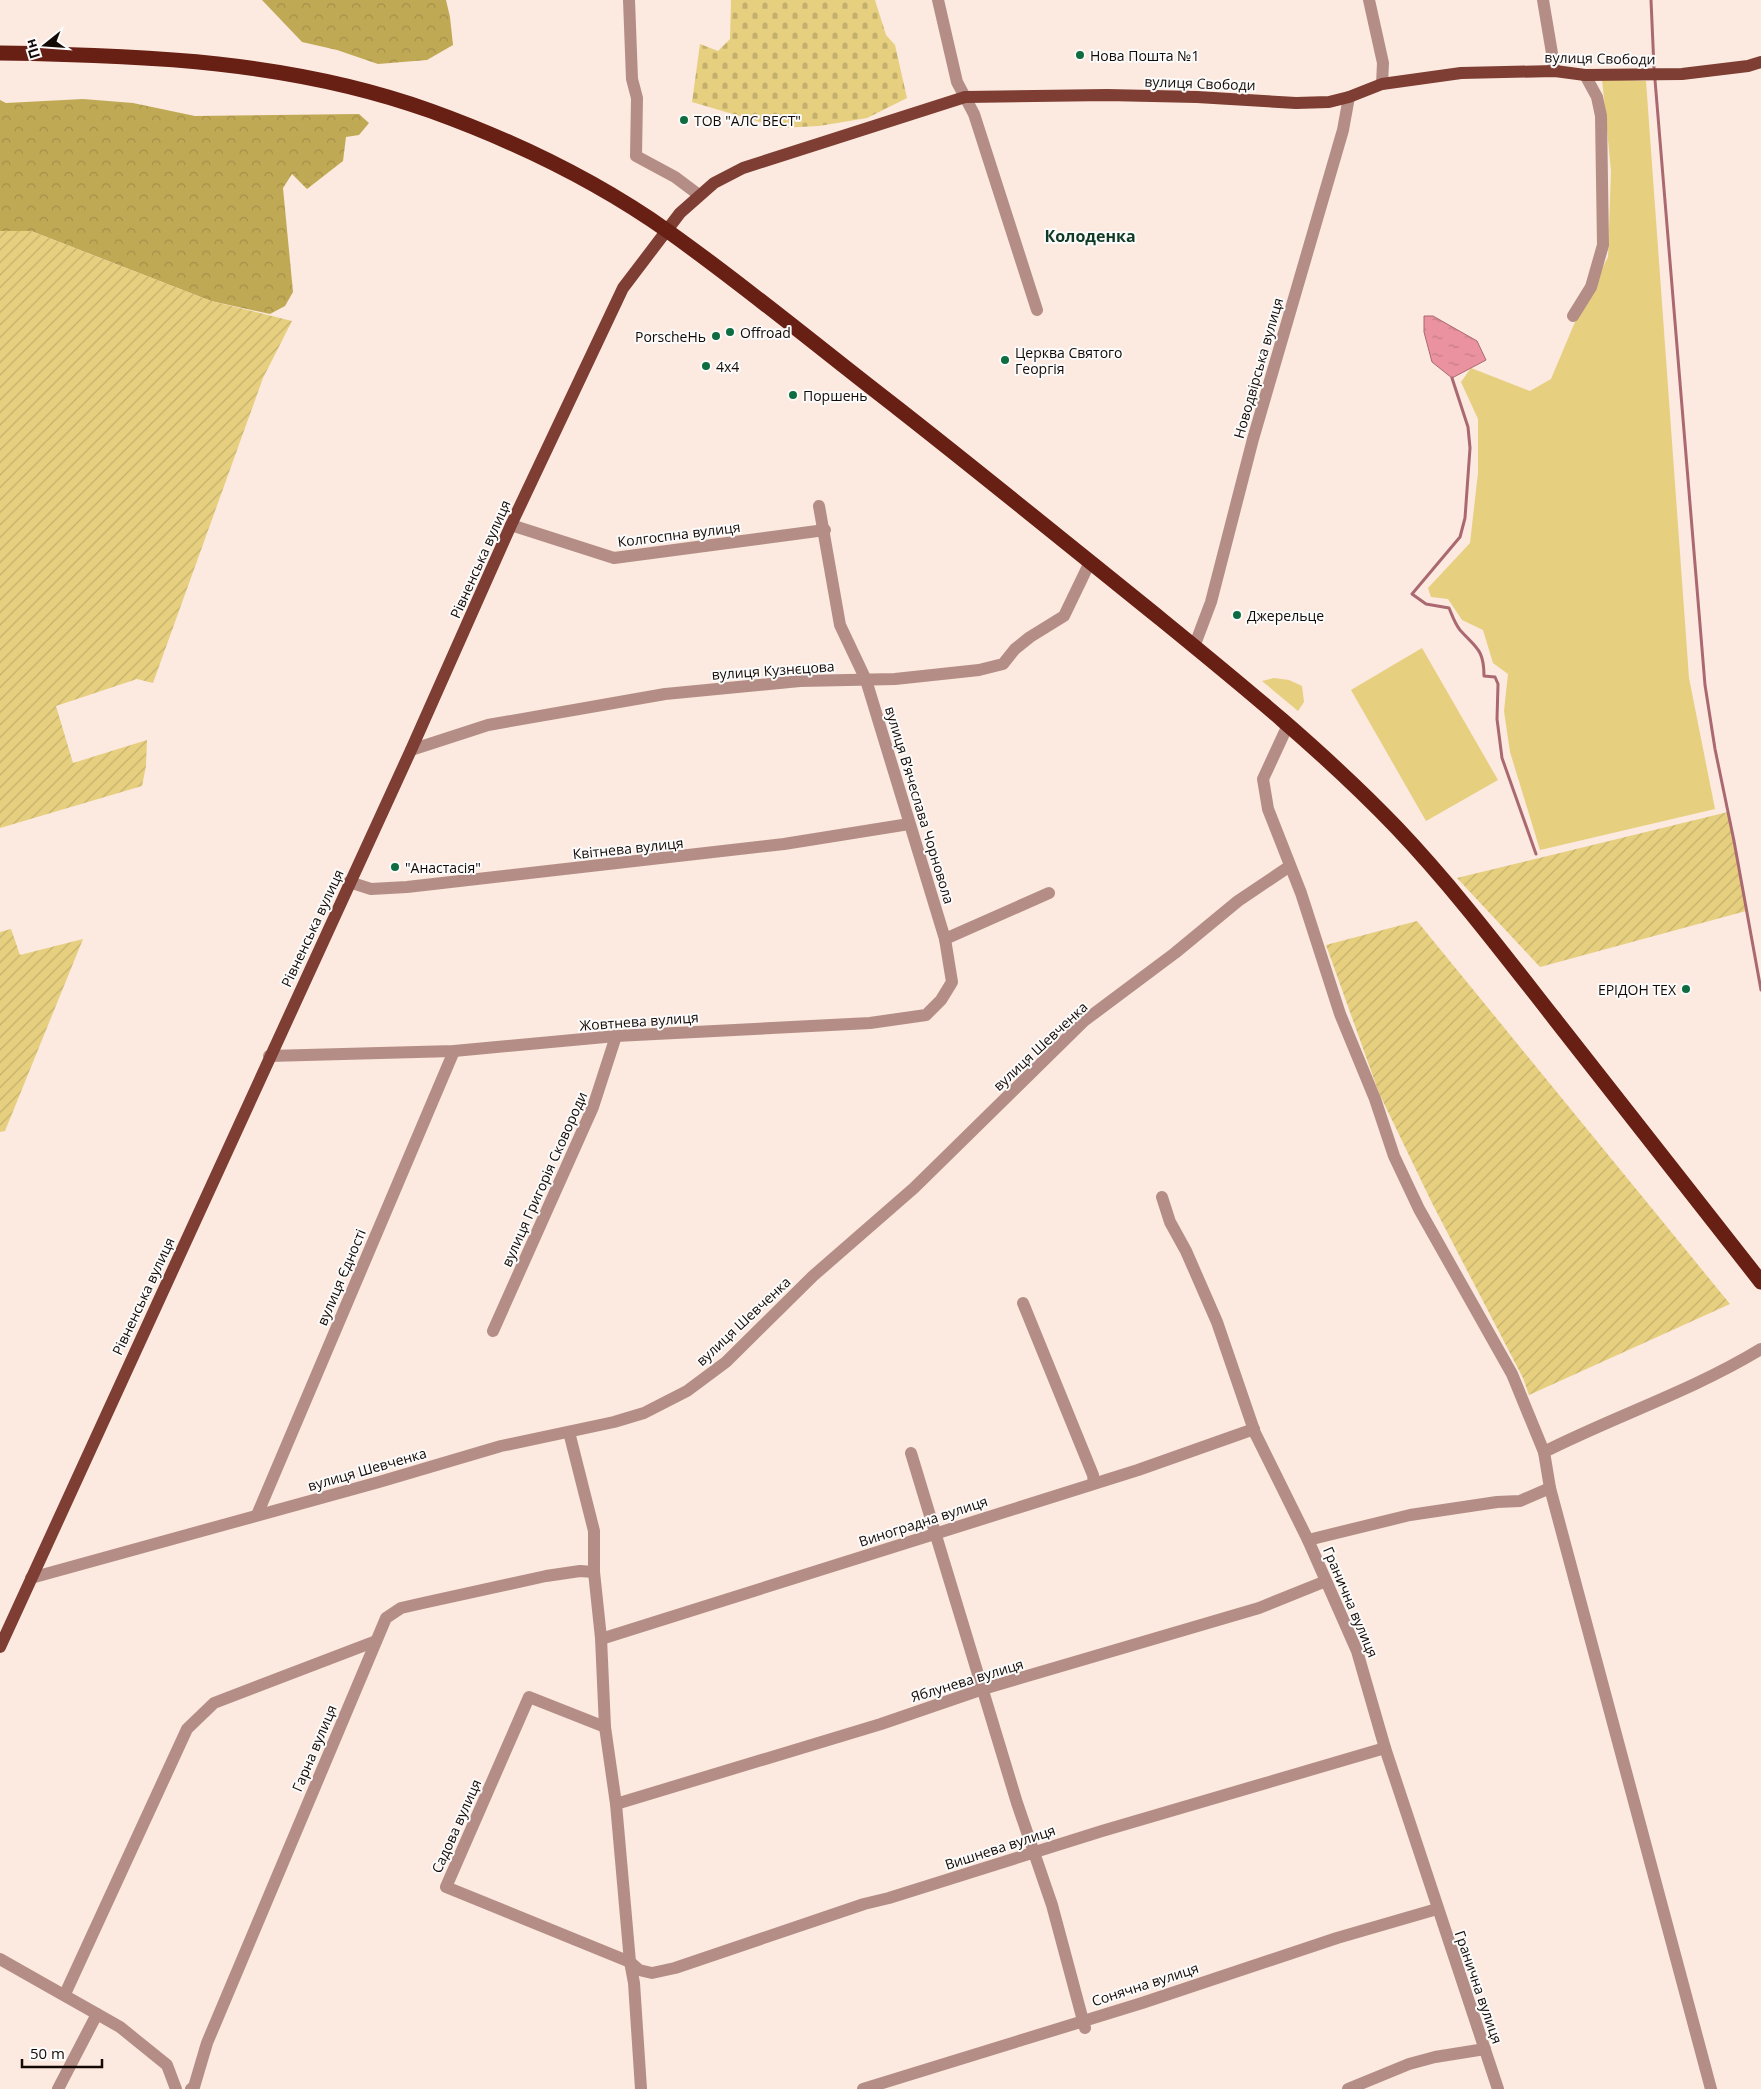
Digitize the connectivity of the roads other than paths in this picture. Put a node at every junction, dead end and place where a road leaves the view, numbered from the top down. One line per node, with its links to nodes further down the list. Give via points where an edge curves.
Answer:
1 (629, 0): 12 (street, via 632,79 637,98 636,156 675,177)
2 (938, 0): 10 (street, via 957,82)
3 (1369, 0): 9 (street, via 1383,63)
4 (1543, 0): 7 (street)
5 (0, 53): 13 (highway, via 180,60 285,71 338,83 424,108 518,146 570,172)
6 (1761, 62): 8 (main road, вулиця Свободи, via 1682,74)
7 (1555, 71): 8 (main road, вулиця Свободи); 9 (main road, вулиця Свободи, via 1461,73)
8 (1585, 75): 15 (street, via 1597,97 1601,116 1602,245 1590,287)
9 (1382, 84): 11 (main road, вулиця Свободи)
10 (965, 96): 11 (main road, вулиця Свободи, via 1116,95 1296,103 1329,102); 12 (main road, вулиця Свободи, via 743,168 726,175); 14 (street, via 974,114)
11 (1349, 97): 20 (street, Новодвірська вулиця, via 1343,130 1252,439 1211,602)
12 (699, 195): 13 (main road, вулиця Свободи)
13 (666, 230): 17 (main road, Рівненська вулиця, via 623,288); 19 (highway, via 936,438)
14 (1037, 310)
15 (1572, 316)
16 (819, 506): 18 (street, вулиця Вʼячеслава Чорновола)
17 (511, 525): 18 (street, Колгоспна вулиця, via 614,558); 23 (main road, Рівненська вулиця)
18 (825, 530): 21 (street, вулиця Вʼячеслава Чорновола, via 840,625)
19 (1090, 562): 20 (highway); 21 (street, вулиця Кузнєцова, via 1064,616 1030,637 1003,664 947,675)
20 (1194, 646): 22 (highway)
21 (866, 680): 23 (street, вулиця Кузнєцова, via 800,681 665,694 488,726); 24 (street, вулиця Вʼячеслава Чорновола)
22 (1288, 725): 25 (street, via 1263,779 1268,809); 33 (highway, via 1366,797 1427,861)
23 (411, 750): 26 (main road, Рівненська вулиця)
24 (909, 824): 26 (street, Квітнева вулиця, via 784,844 407,887 371,889); 28 (street, вулиця Вʼячеслава Чорновола)
25 (1290, 866): 38 (street, вулиця Шевченка, via 1238,901 1176,953 1084,1021 914,1188 812,1276 726,1362 687,1391 644,1414); 39 (street, via 1340,1014 1375,1099 1394,1156 1419,1209 1512,1374)
26 (349, 882): 31 (main road, Рівненська вулиця)
27 (1049, 894): 28 (street)
28 (945, 940): 29 (street, Жовтнева вулиця, via 952,982 941,1000 926,1014 870,1023)
29 (616, 1036): 30 (street, Жовтнева вулиця); 35 (street, вулиця Григорія Сковороди, via 593,1107)
30 (454, 1051): 31 (street, Жовтнева вулиця); 43 (street, вулиця Єдності)
31 (269, 1056): 47 (main road, Рівненська вулиця)
32 (1162, 1197): 37 (street, Гранична вулиця, via 1170,1222 1217,1322)
33 (1761, 1282)
34 (1023, 1303): 41 (street)
35 (493, 1331)
36 (1761, 1349): 39 (street, via 1687,1389)
37 (1254, 1429): 41 (street, Виноградна вулиця); 45 (street, Гранична вулиця)
38 (569, 1432): 43 (street, вулиця Шевченка, via 500,1446); 46 (street, via 594,1531)
39 (1544, 1452): 42 (street)
40 (911, 1453): 44 (street)
41 (1094, 1484): 44 (street, Виноградна вулиця)
42 (1550, 1488): 45 (street, via 1520,1501 1410,1515); 71 (street)
43 (257, 1515): 47 (street, вулиця Шевченка)
44 (936, 1533): 49 (street, Виноградна вулиця); 52 (street)
45 (1308, 1540): 48 (street, Гранична вулиця)
46 (594, 1572): 49 (street); 50 (street, Гарна вулиця, via 546,1576 401,1608 386,1618)
47 (31, 1578): 51 (main road, Рівненська вулиця)
48 (1326, 1581): 52 (street, Яблунева вулиця, via 1259,1608); 54 (street, Гранична вулиця, via 1357,1651)
49 (601, 1639): 53 (street)
50 (376, 1641): 60 (street, via 214,1703 187,1729); 66 (street, Гарна вулиця, via 207,2043)
51 (0, 1647)
52 (983, 1689): 55 (street, Яблунева вулиця, via 881,1724); 56 (street)
53 (605, 1727): 55 (street); 59 (street, Садова вулиця, via 528,1697 446,1887)
54 (1385, 1748): 56 (street, Вишнева вулиця); 57 (street, Гранична вулиця)
55 (616, 1804): 59 (street)
56 (1033, 1852): 59 (street, Вишнева вулиця, via 864,1904 675,1968 652,1973 639,1970); 62 (street, via 1052,1905)
57 (1437, 1909): 62 (street, Сонячна вулиця, via 1337,1938); 63 (street, Гранична вулиця)
58 (0, 1959): 60 (street)
59 (630, 1962): 67 (street)
60 (65, 1994): 61 (street)
61 (97, 2014): 64 (street); 65 (street, via 120,2027 167,2065)
62 (1084, 2024): 68 (street, Сонячна вулиця)
63 (1485, 2049): 69 (street, via 1409,2064); 70 (street, Гранична вулиця)
64 (58, 2089)
65 (176, 2089)
66 (191, 2089)
67 (641, 2089)
68 (863, 2089)
69 (1348, 2089)
70 (1498, 2089)
71 (1711, 2089)

